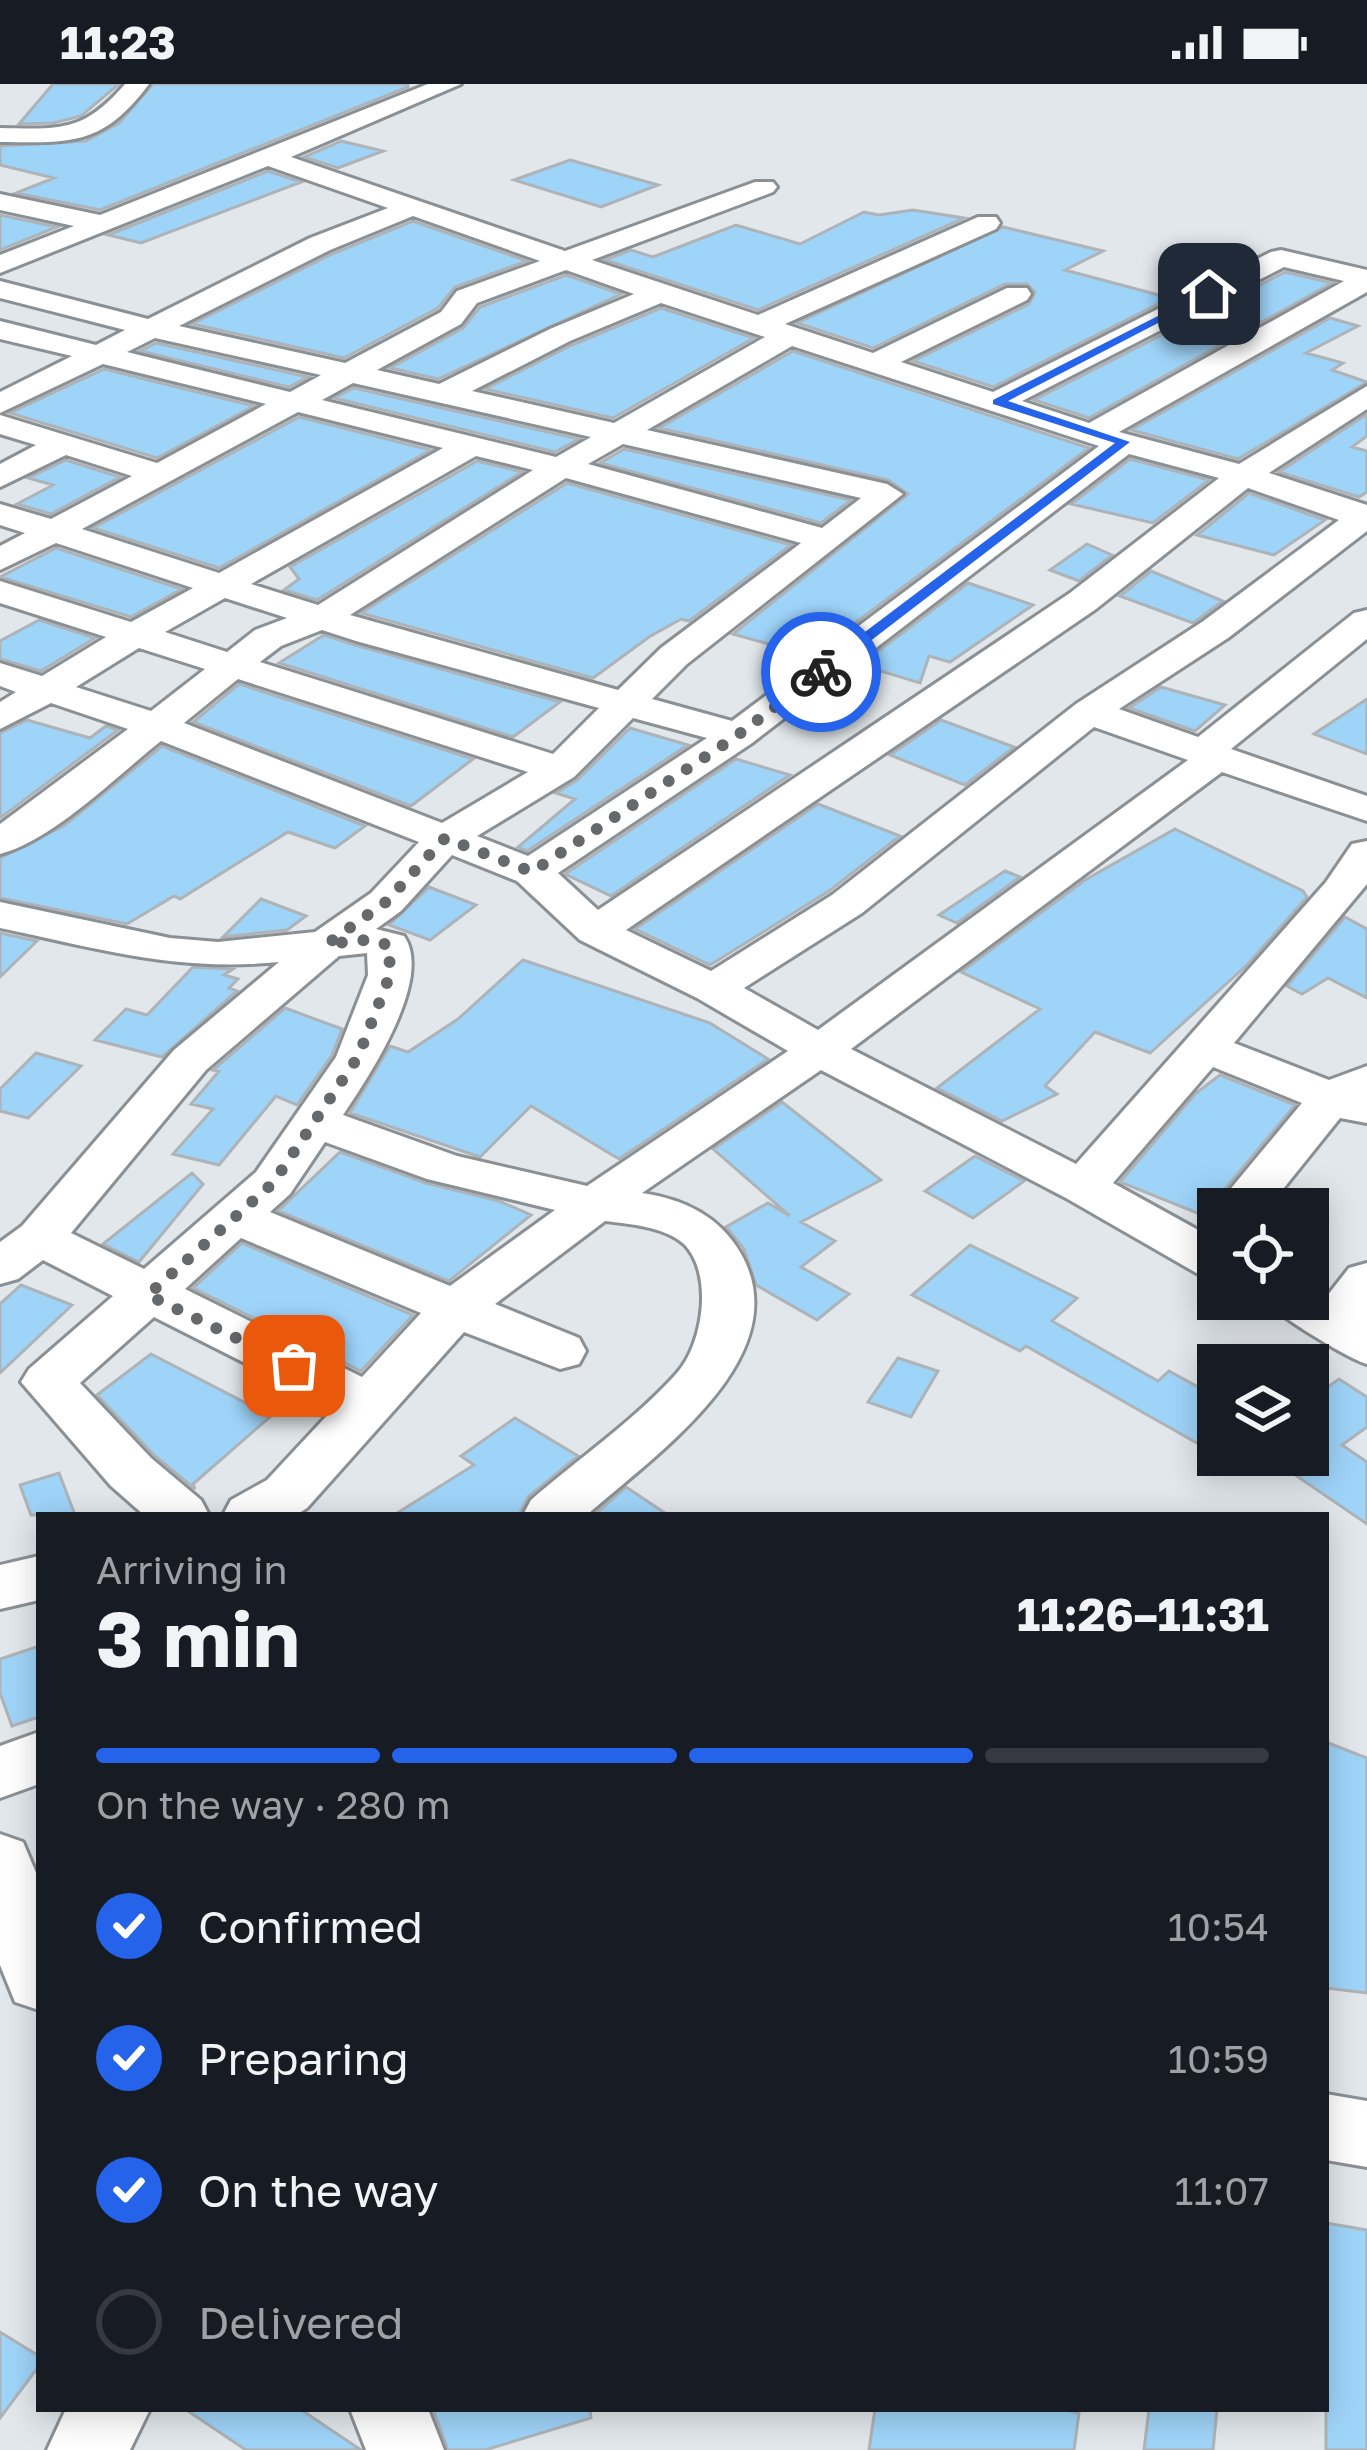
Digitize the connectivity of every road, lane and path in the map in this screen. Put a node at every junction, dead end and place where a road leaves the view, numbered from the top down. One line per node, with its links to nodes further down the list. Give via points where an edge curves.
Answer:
1 (137, 84): 3 (street, via 95,129)
2 (449, 84): 4 (street)
3 (0, 135)
4 (267, 157): 7 (street); 9 (street)
5 (764, 187): 10 (street)
6 (0, 202): 9 (street)
7 (408, 209): 10 (street); 16 (street, via 320,244)
8 (987, 223): 18 (street)
9 (100, 224): 11 (street)
10 (567, 262): 14 (street); 21 (street, via 467,297 452,318)
11 (0, 266)
12 (1367, 279): 24 (street, via 1280,258); 29 (street)
13 (0, 289): 16 (street)
14 (660, 293): 18 (street); 22 (street)
15 (1017, 294): 20 (street)
16 (155, 329): 19 (street); 21 (street)
17 (0, 330): 19 (street)
18 (775, 330): 20 (street); 28 (street)
19 (99, 356): 25 (street); 26 (street)
20 (878, 362): 24 (street)
21 (355, 371): 22 (street); 26 (street)
22 (447, 392): 28 (street)
23 (1367, 395): 34 (street)
24 (998, 402): 29 (street)
25 (0, 404)
26 (291, 404): 31 (street); 33 (street)
27 (0, 424): 30 (street)
28 (619, 435): 32 (street); 39 (street, via 887,494)
29 (1108, 438): 34 (street); 55 (street)
30 (61, 445): 33 (street); 35 (street)
31 (472, 446): 32 (street); 41 (street)
32 (561, 467): 39 (street); 44 (street)
33 (160, 474): 38 (street)
34 (1244, 475): 37 (street); 66 (street, via 1083,602)
35 (0, 477)
36 (0, 514): 38 (street)
37 (1366, 517): 52 (street)
38 (53, 531): 40 (street); 41 (street)
39 (826, 540): 51 (street, via 733,607)
40 (0, 560)
41 (222, 588): 43 (street); 44 (street)
42 (0, 592): 46 (street)
43 (177, 613): 46 (street); 47 (street)
44 (323, 617): 47 (street); 51 (street)
45 (1367, 621): 56 (street)
46 (136, 634): 48 (street); 50 (street)
47 (268, 638): 48 (street)
48 (232, 664): 54 (street); 57 (street)
49 (0, 674): 50 (street)
50 (47, 689): 53 (street); 54 (street)
51 (624, 705): 55 (street); 57 (street)
52 (1088, 712): 56 (street); 68 (street, via 847,904)
53 (0, 718)
54 (155, 724): 59 (street); 61 (street)
55 (738, 735): 63 (street)
56 (1210, 755): 60 (street); 70 (street)
57 (560, 769): 61 (street)
58 (0, 789): 59 (street)
59 (52, 807): 62 (street)
60 (1367, 809)
61 (445, 838): 63 (street); 67 (street, via 386,902)
62 (0, 842)
63 (532, 872): 66 (street)
64 (1359, 882): 69 (street)
65 (0, 915): 67 (street, via 170,951 218,955)
66 (595, 932): 68 (street)
67 (327, 944): 72 (street, via 389,945 390,975 358,1057); 78 (street, via 190,1060)
68 (713, 988): 70 (street)
69 (1207, 1048): 71 (street); 73 (street)
70 (820, 1051): 73 (street); 75 (street)
71 (1355, 1096): 74 (street)
72 (313, 1121): 75 (street, via 444,1168); 76 (street, via 273,1183)
73 (1083, 1186): 77 (street)
74 (1262, 1188)
75 (598, 1204): 81 (street); 87 (street, via 650,1210 700,1232 729,1291 721,1341 701,1382)
76 (238, 1218): 80 (street); 81 (street)
77 (1197, 1244)
78 (20, 1252): 80 (street)
79 (1367, 1280): 82 (street)
80 (148, 1295): 84 (street); 85 (street, via 48,1382)
81 (458, 1306): 83 (street); 84 (street)
82 (1331, 1322)
83 (560, 1351)
84 (367, 1402): 86 (street, via 287,1494)
85 (178, 1512)
86 (256, 1512)
87 (554, 1512)
88 (36, 1579): 89 (street)
89 (0, 1587)
90 (36, 1758): 91 (street)
91 (0, 1773)
92 (0, 1861): 93 (street)
93 (36, 1972)
94 (1329, 2128): 95 (street)
95 (1367, 2134)
96 (109, 2412): 98 (street)
97 (390, 2412): 99 (street)
98 (86, 2450)
99 (405, 2450)

